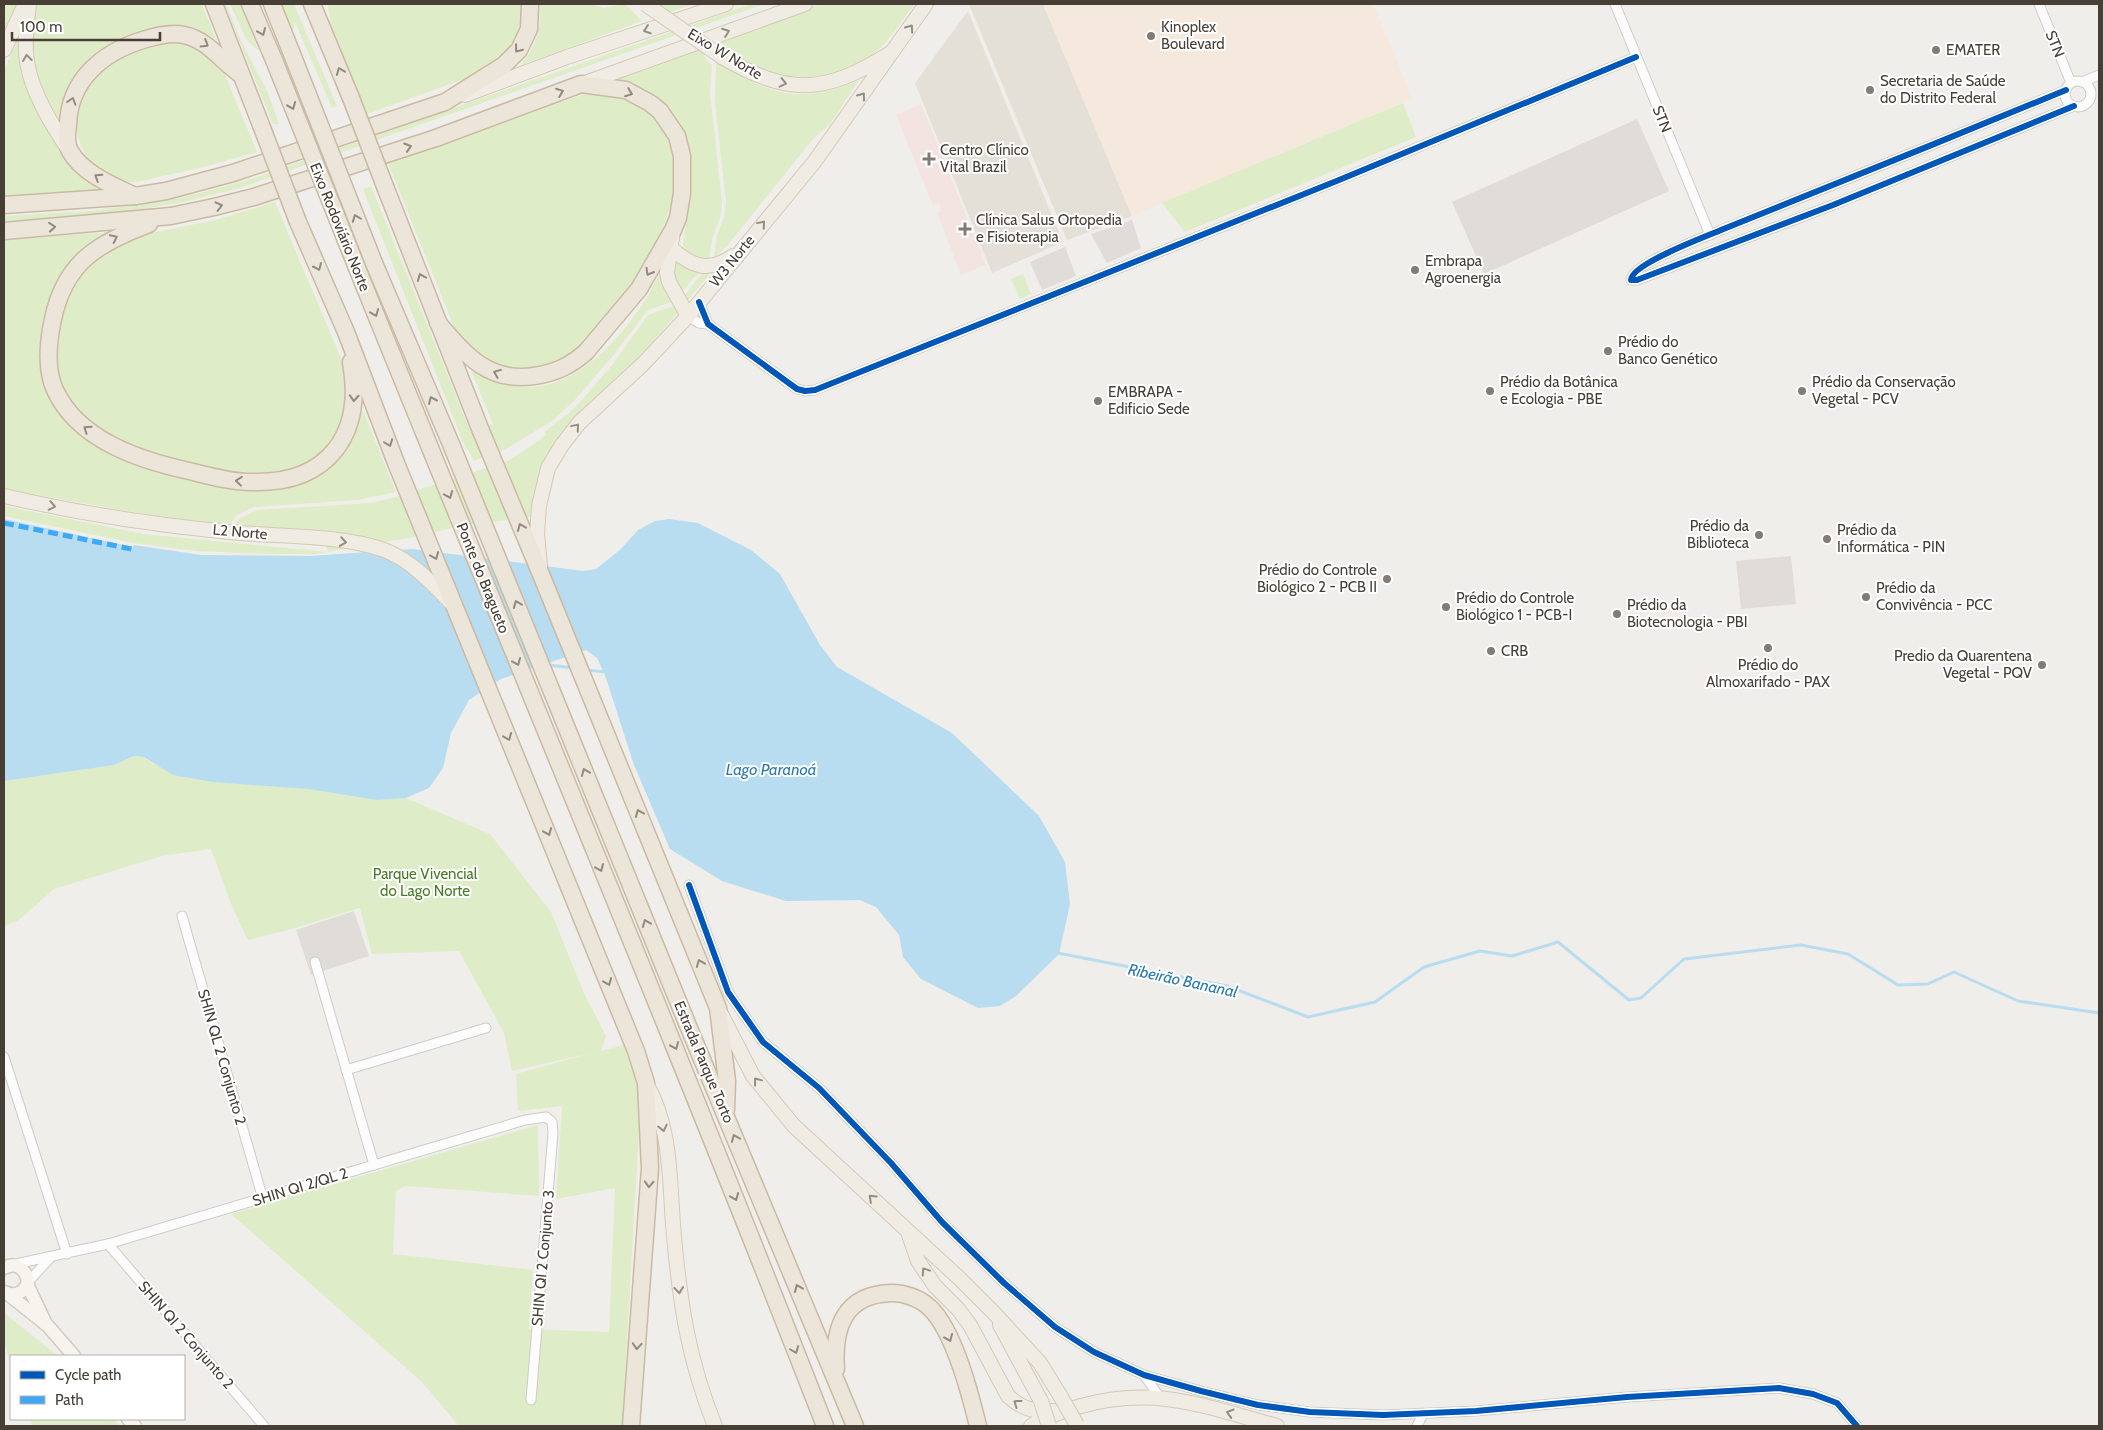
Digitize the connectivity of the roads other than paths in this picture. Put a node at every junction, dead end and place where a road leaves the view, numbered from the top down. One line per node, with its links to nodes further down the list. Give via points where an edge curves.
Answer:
1 (25, 4): 16 (main road)
2 (28, 4): 27 (main road, one-way to 2, via 36,90 27,63)
3 (214, 4): 19 (highway)
4 (250, 4): 42 (highway, Eixo Rodoviário Norte, one-way to 42, bridge)
5 (272, 4): 41 (highway, Eixo Rodoviário Norte, one-way to 5, bridge, via 374,263)
6 (312, 4): 15 (highway)
7 (322, 4): 15 (highway)
8 (530, 4): 25 (highway, one-way to 25, via 529,29 519,50 504,65)
9 (645, 4): 17 (main road, Eixo W Norte, one-way to 17, bridge, via 722,57 766,80 792,85 842,79)
10 (726, 4): 25 (main road, one-way to 25)
11 (805, 4): 22 (main road, one-way to 11)
12 (926, 4): 17 (main road, W3 Norte, one-way to 12)
13 (1615, 4): 18 (street, STN)
14 (2039, 4): 23 (street, STN)
15 (329, 44): 38 (highway, one-way to 15, bridge)
16 (4, 50)
17 (894, 51): 35 (main road, W3 Norte, one-way to 17, via 815,161)
18 (1636, 57): 33 (street, STN); 39 (street, via 815,390 797,389)
19 (240, 74): 27 (highway, one-way to 19, via 68,117 79,84 101,60 127,46 152,37 184,35 206,44); 40 (highway, one-way to 40, bridge, via 298,222)
20 (2099, 75): 21 (street)
21 (2082, 82): 23 (street); 24 (street)
22 (581, 84): 30 (highway, one-way to 22, via 254,197 436,138); 32 (highway, one-way to 32, via 626,90 650,103 668,120 677,136 683,174)
23 (2069, 86): 26 (street, via 2066,97); 33 (street)
24 (2095, 95): 26 (street, via 2086,104)
25 (445, 102): 28 (highway, via 233,173)
26 (2074, 106): 33 (street, via 1833,205 1631,280 1632,274 1642,265)
27 (68, 149): 28 (highway, one-way to 27, via 98,178)
28 (135, 196): 29 (highway)
29 (4, 205)
30 (171, 216): 31 (highway, one-way to 30); 40 (highway, one-way to 30, via 354,388 348,430 321,464 295,476 252,482 182,470 125,451 81,425 57,395 51,380 49,338 61,290 75,268 97,248 121,234)
31 (4, 230)
32 (674, 230): 34 (main road); 38 (highway, one-way to 38, via 639,289 612,323 576,361 555,372 516,378 495,373 474,360)
33 (1710, 235)
34 (672, 249): 35 (main road, via 693,265 709,266); 37 (main road, via 667,272 669,282)
35 (739, 252): 36 (main road, W3 Norte)
36 (699, 302): 37 (main road, W3 Norte); 39 (street)
37 (688, 316): 39 (street); 44 (main road, W3 Norte, one-way to 37, via 539,506 548,468 579,423 643,364)
38 (438, 323): 44 (highway, one-way to 38)
39 (708, 324)
40 (346, 332): 45 (highway, one-way to 45)
41 (452, 444): 46 (highway, Ponte do Bragueto, one-way to 41)
42 (431, 450): 47 (highway, Ponte do Bragueto, one-way to 47)
43 (4, 496): 45 (main road, L2 Norte, one-way to 45, via 174,526 369,546 402,559 425,576)
44 (540, 572): 51 (highway, one-way to 44)
45 (456, 608): 55 (highway, one-way to 55, via 636,1051)
46 (555, 697): 56 (highway, Estrada Parque Torto, one-way to 46)
47 (535, 706): 79 (highway, Estrada Parque Torto, one-way to 79)
48 (689, 885): 70 (street, via 728,992 763,1042 820,1088 942,1222 1004,1283 1056,1327 1094,1352)
49 (182, 916): 59 (street, SHIN QL 2 Conjunto 2)
50 (315, 962): 54 (street)
51 (718, 1008): 56 (highway, via 727,1081); 60 (main road, one-way to 51, via 812,1144 775,1104 753,1076)
52 (486, 1028): 54 (street)
53 (4, 1058): 62 (street)
54 (346, 1070): 58 (street)
55 (646, 1083): 77 (highway, one-way to 77, via 650,1168); 78 (main road, one-way to 78, via 660,1115 669,1163 674,1244 685,1331 694,1370)
56 (726, 1115): 71 (highway, Estrada Parque Torto, one-way to 56)
57 (548, 1118): 58 (street, SHIN QI 2/QL 2, via 524,1120); 73 (street, SHIN QI 2 Conjunto 3, via 552,1122 553,1133)
58 (374, 1165): 59 (street, SHIN QI 2/QL 2)
59 (262, 1199): 61 (street, SHIN QI 2/QL 2)
60 (908, 1231): 67 (main road); 74 (main road, one-way to 60, via 1026,1409 1008,1396 970,1325 935,1286 918,1261)
61 (108, 1244): 62 (street, SHIN QI 2/QL 2); 76 (street, SHIN QI 2 Conjunto 2)
62 (67, 1254): 63 (street, SHIN QI 2/QL 2)
63 (51, 1257): 64 (street, SHIN QI 2/QL 2); 65 (street)
64 (6, 1267): 65 (street, via 23,1269)
65 (27, 1283): 66 (street, via 20,1293); 68 (street)
66 (6, 1293): 68 (street)
67 (994, 1313): 83 (main road, bridge, via 1041,1401); 84 (main road, bridge, via 1040,1363)
68 (48, 1326): 69 (street)
69 (73, 1355)
70 (1144, 1375): 72 (street); 75 (street, via 1201,1392 1310,1412)
71 (838, 1384): 80 (highway, Estrada Parque Torto); 81 (highway, one-way to 81, via 835,1344 843,1318 864,1298 880,1293 898,1293 929,1306 946,1332)
72 (1159, 1396): 74 (main road, via 1130,1397); 85 (main road, one-way to 72)
73 (531, 1400)
74 (1064, 1411): 82 (main road)
75 (1423, 1414): 86 (street); 87 (street, via 1778,1388 1813,1394 1837,1403)
76 (264, 1426)
77 (631, 1426)
78 (715, 1426)
79 (825, 1426)
80 (855, 1426)
81 (978, 1426)
82 (1032, 1426)
83 (1049, 1426)
84 (1077, 1426)
85 (1277, 1426)
86 (1417, 1426)
87 (1857, 1426)

